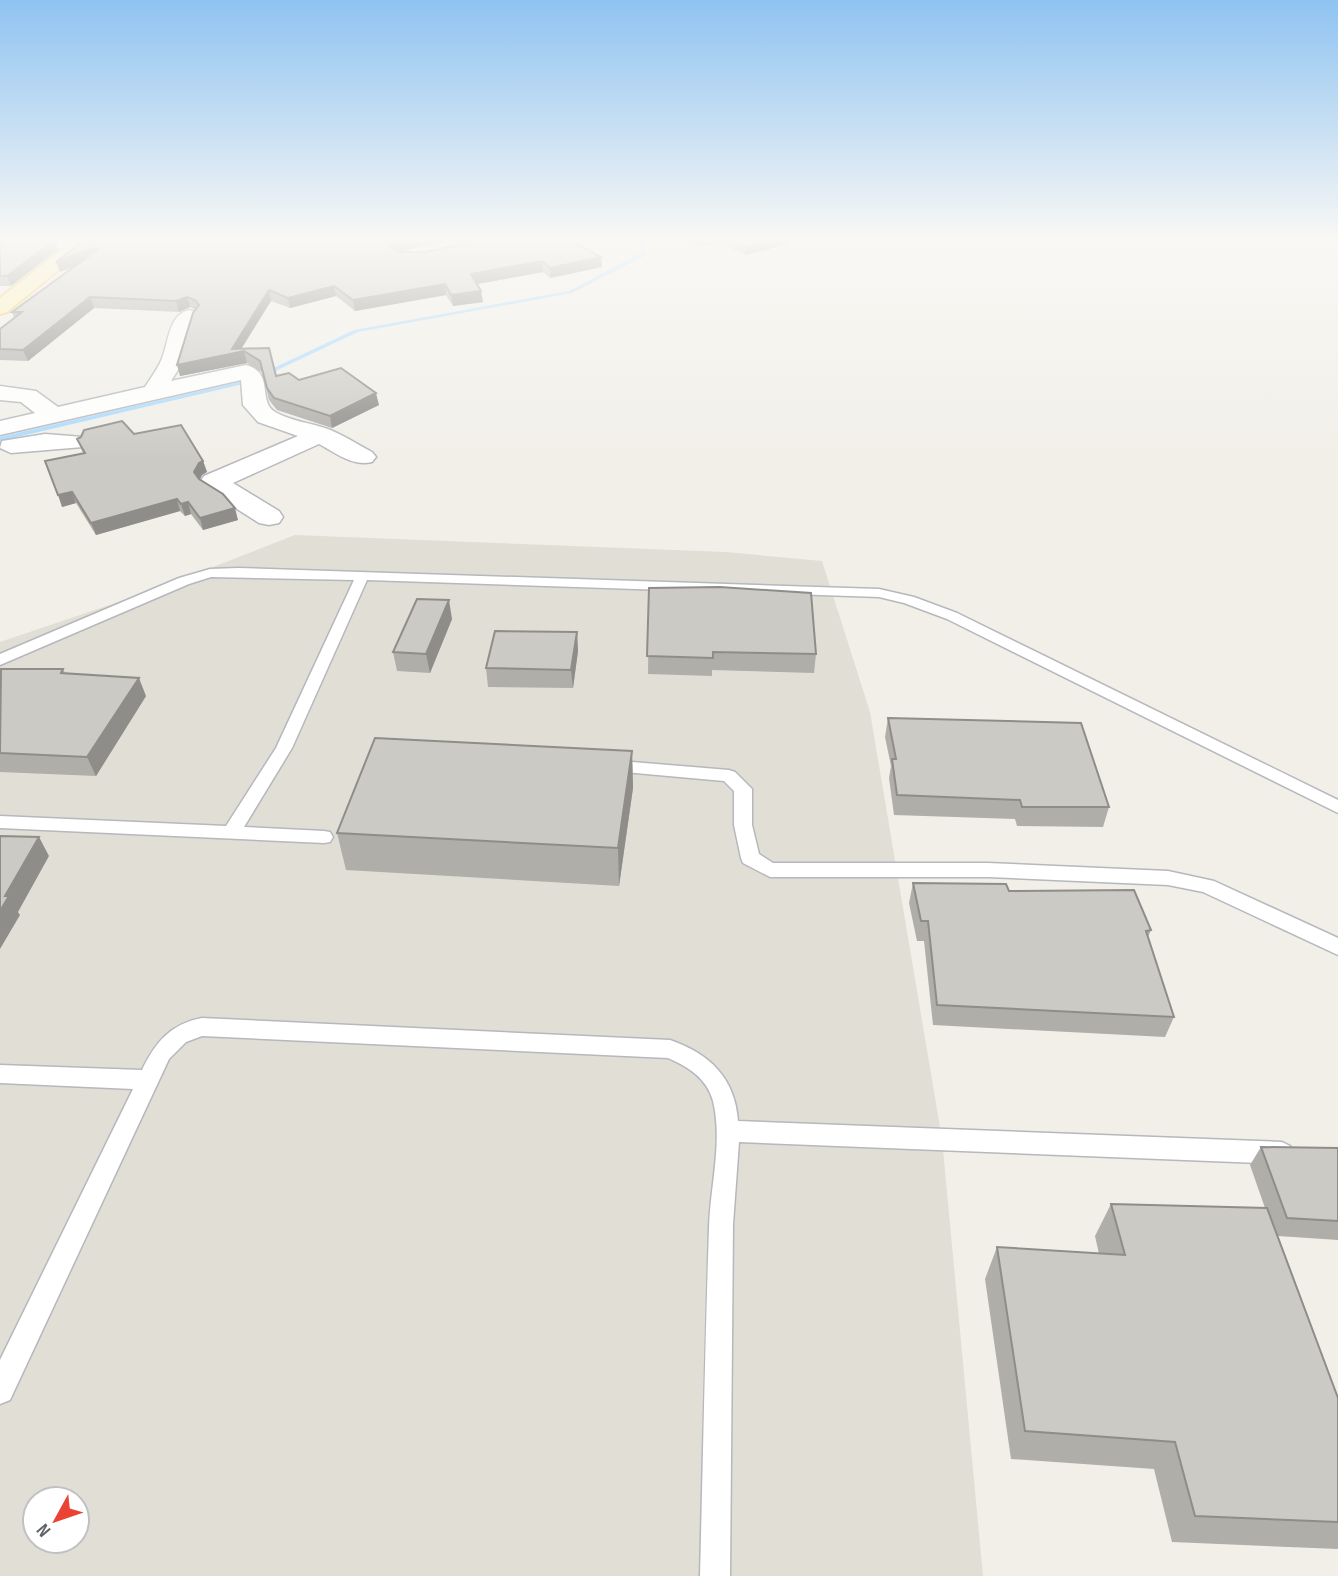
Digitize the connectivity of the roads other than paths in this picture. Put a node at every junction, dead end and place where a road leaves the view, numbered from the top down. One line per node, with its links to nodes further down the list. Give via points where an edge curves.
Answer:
1 (189, 316): 2 (street, via 167,373)
2 (152, 392): 4 (street); 6 (street, via 246,372 252,379 256,405 265,417)
3 (0, 393): 4 (street, via 28,396)
4 (54, 416): 5 (street)
5 (0, 428)
6 (320, 435): 9 (street); 10 (street, via 212,482)
7 (74, 442): 8 (street)
8 (0, 448)
9 (363, 457)
10 (269, 517)
11 (362, 576): 12 (lane, via 210,573); 14 (lane, via 891,594 952,616); 16 (lane, via 284,748)
12 (0, 660)
13 (596, 765): 18 (lane, via 729,776 743,789 743,825 750,858 770,870 988,870 1168,878 1207,886)
14 (1338, 807)
15 (0, 822): 16 (lane)
16 (232, 831): 17 (lane)
17 (324, 837)
18 (1338, 947)
19 (0, 1074): 20 (lane)
20 (148, 1080): 21 (lane, via 174,1038 202,1027 670,1049 698,1060 712,1074 724,1101); 23 (lane)
21 (727, 1131): 22 (lane); 24 (lane)
22 (1310, 1154)
23 (0, 1390)
24 (715, 1576)

